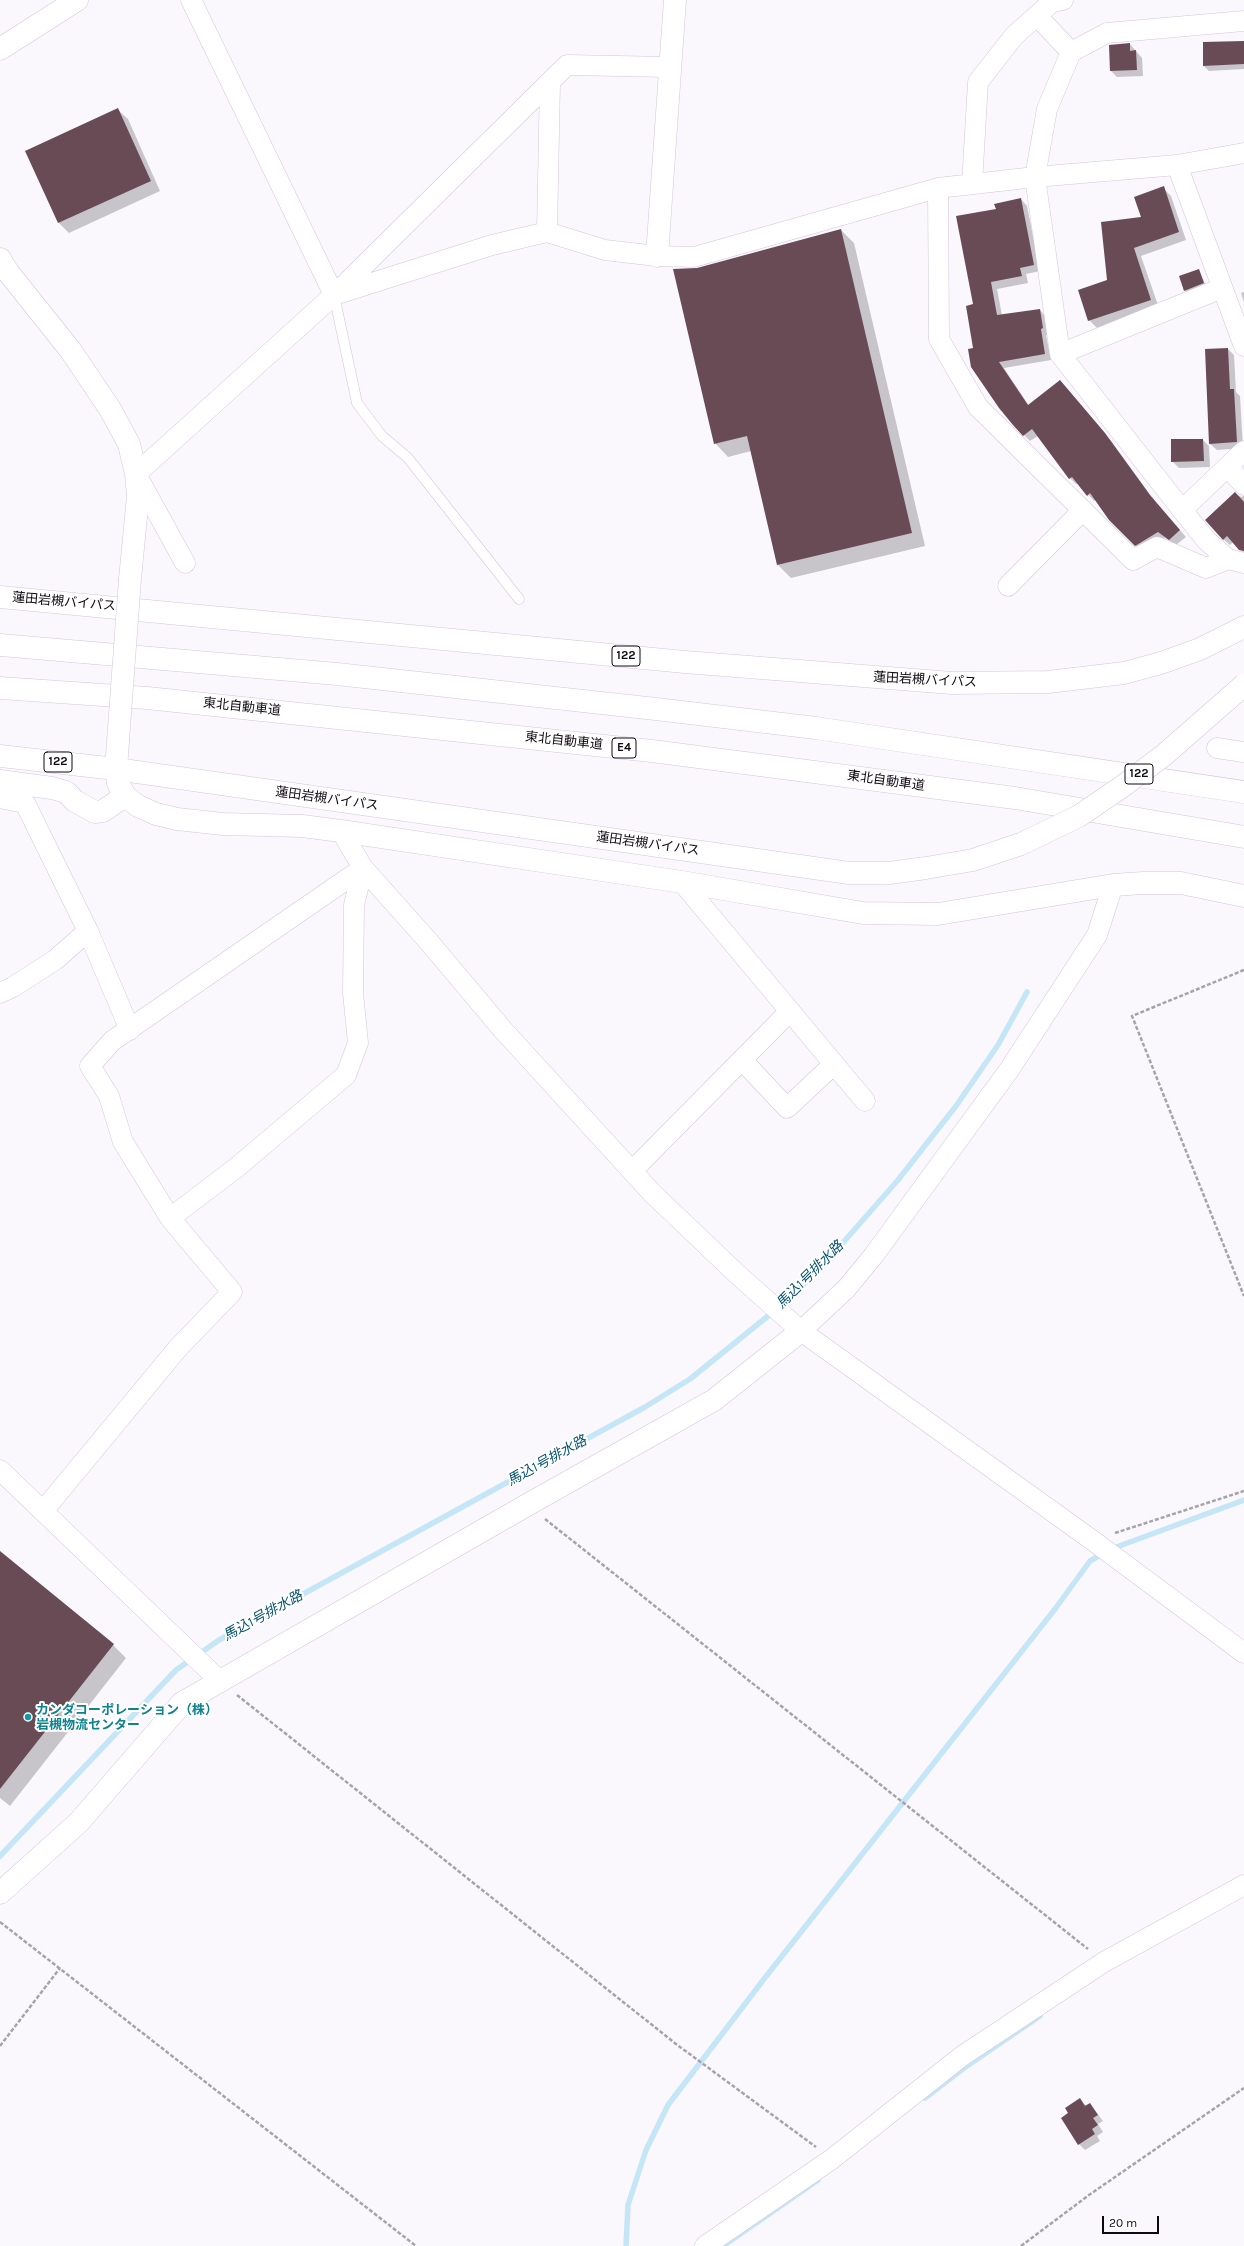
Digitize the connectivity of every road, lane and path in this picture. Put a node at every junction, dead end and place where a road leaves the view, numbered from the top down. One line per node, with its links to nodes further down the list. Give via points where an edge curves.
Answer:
1 (77, 0): 7 (main road)
2 (191, 0): 20 (street)
3 (675, 0): 9 (main road)
4 (1063, 0): 5 (street, via 1052,2)
5 (1037, 16): 8 (street); 14 (street, via 1014,36 978,82)
6 (1244, 21): 8 (street, via 1107,33)
7 (0, 49)
8 (1071, 52): 13 (street, via 1047,109)
9 (669, 67): 10 (street, via 567,65); 17 (main road)
10 (550, 82): 16 (street); 20 (street)
11 (1244, 152): 12 (street)
12 (1177, 165): 13 (street); 19 (street)
13 (1035, 177): 14 (street); 22 (street)
14 (972, 184): 15 (street)
15 (938, 188): 17 (street, via 694,257); 27 (street, via 939,339 978,407)
16 (547, 232): 17 (street, via 604,250); 20 (street, via 492,246)
17 (658, 256)
18 (0, 259): 25 (main road, via 70,351 110,409 129,444)
19 (1222, 288): 21 (street); 22 (street)
20 (334, 295): 25 (street); 33 (lane, via 357,403 382,436 408,458)
21 (1244, 346)
22 (1060, 354): 28 (street)
23 (1244, 451): 24 (street)
24 (1228, 467): 26 (street); 28 (street)
25 (136, 474): 30 (street); 41 (main road, bridge, via 138,496)
26 (1244, 485)
27 (1083, 510): 29 (street, via 1133,560 1157,547 1206,568); 31 (street)
28 (1182, 510): 29 (street, via 1207,541)
29 (1236, 561)
30 (185, 563)
31 (1008, 586)
32 (0, 597): 34 (main road, 蓮田岩槻バイパス / 122, via 684,662 952,684 1048,682 1124,673 1200,649)
33 (519, 599)
34 (1244, 627)
35 (0, 646): 43 (main road, via 337,674 656,709 824,729)
36 (1244, 685): 41 (main road, 蓮田岩槻バイパス / 122, bridge, via 1164,755 1079,816 1021,844 973,860 889,873 849,873)
37 (0, 688): 47 (main road, 東北自動車道 / E4, via 147,698 652,751 1015,798)
38 (1217, 748): 39 (street)
39 (1244, 752)
40 (0, 756): 41 (main road, 蓮田岩槻バイパス / 122)
41 (116, 769): 44 (main road, via 118,783)
42 (0, 781): 44 (main road, via 66,792 75,801 95,812 103,811)
43 (1244, 792)
44 (125, 796): 46 (main road, via 138,806 156,814 177,819)
45 (0, 798): 52 (street, via 25,803)
46 (341, 831): 48 (street); 49 (main road)
47 (1244, 837)
48 (363, 868): 56 (street); 60 (street, via 503,1030); 61 (street, via 354,905 353,992 358,1043 346,1075 236,1168)
49 (682, 882): 50 (main road, via 863,913 938,914); 55 (street)
50 (1113, 885): 51 (main road, via 1143,882 1181,883); 63 (street, via 1097,935 1009,1070 874,1255 846,1289)
51 (1244, 896)
52 (88, 931): 54 (street, via 54,960); 56 (street)
53 (1244, 970): 62 (path, via 1132,1016)
54 (0, 993)
55 (790, 1011): 57 (street); 58 (street)
56 (130, 1030): 61 (street, via 112,1041 90,1066 109,1096 123,1142)
57 (742, 1060): 58 (street, via 787,1108); 60 (street)
58 (834, 1064): 59 (street)
59 (865, 1101)
60 (632, 1171): 63 (street, via 720,1258)
61 (170, 1218): 67 (street, via 232,1292 178,1348)
62 (1244, 1296)
63 (801, 1331): 66 (main road, via 714,1400); 68 (street)
64 (0, 1470): 67 (street)
65 (1244, 1491): 68 (path)
66 (527, 1505): 70 (main road); 74 (path)
67 (43, 1511): 70 (street)
68 (1092, 1540): 69 (street)
69 (1244, 1653)
70 (221, 1682): 72 (main road, via 182,1702 80,1822); 78 (path, via 676,2044)
71 (1244, 1885): 74 (street)
72 (0, 1893)
73 (0, 1922): 75 (path)
74 (1104, 1962): 78 (street, via 962,2056)
75 (60, 1968): 76 (path); 79 (path)
76 (0, 2046)
77 (1244, 2088): 81 (path, via 1089,2195)
78 (832, 2159): 80 (street)
79 (416, 2246)
80 (705, 2246)
81 (1021, 2246)

